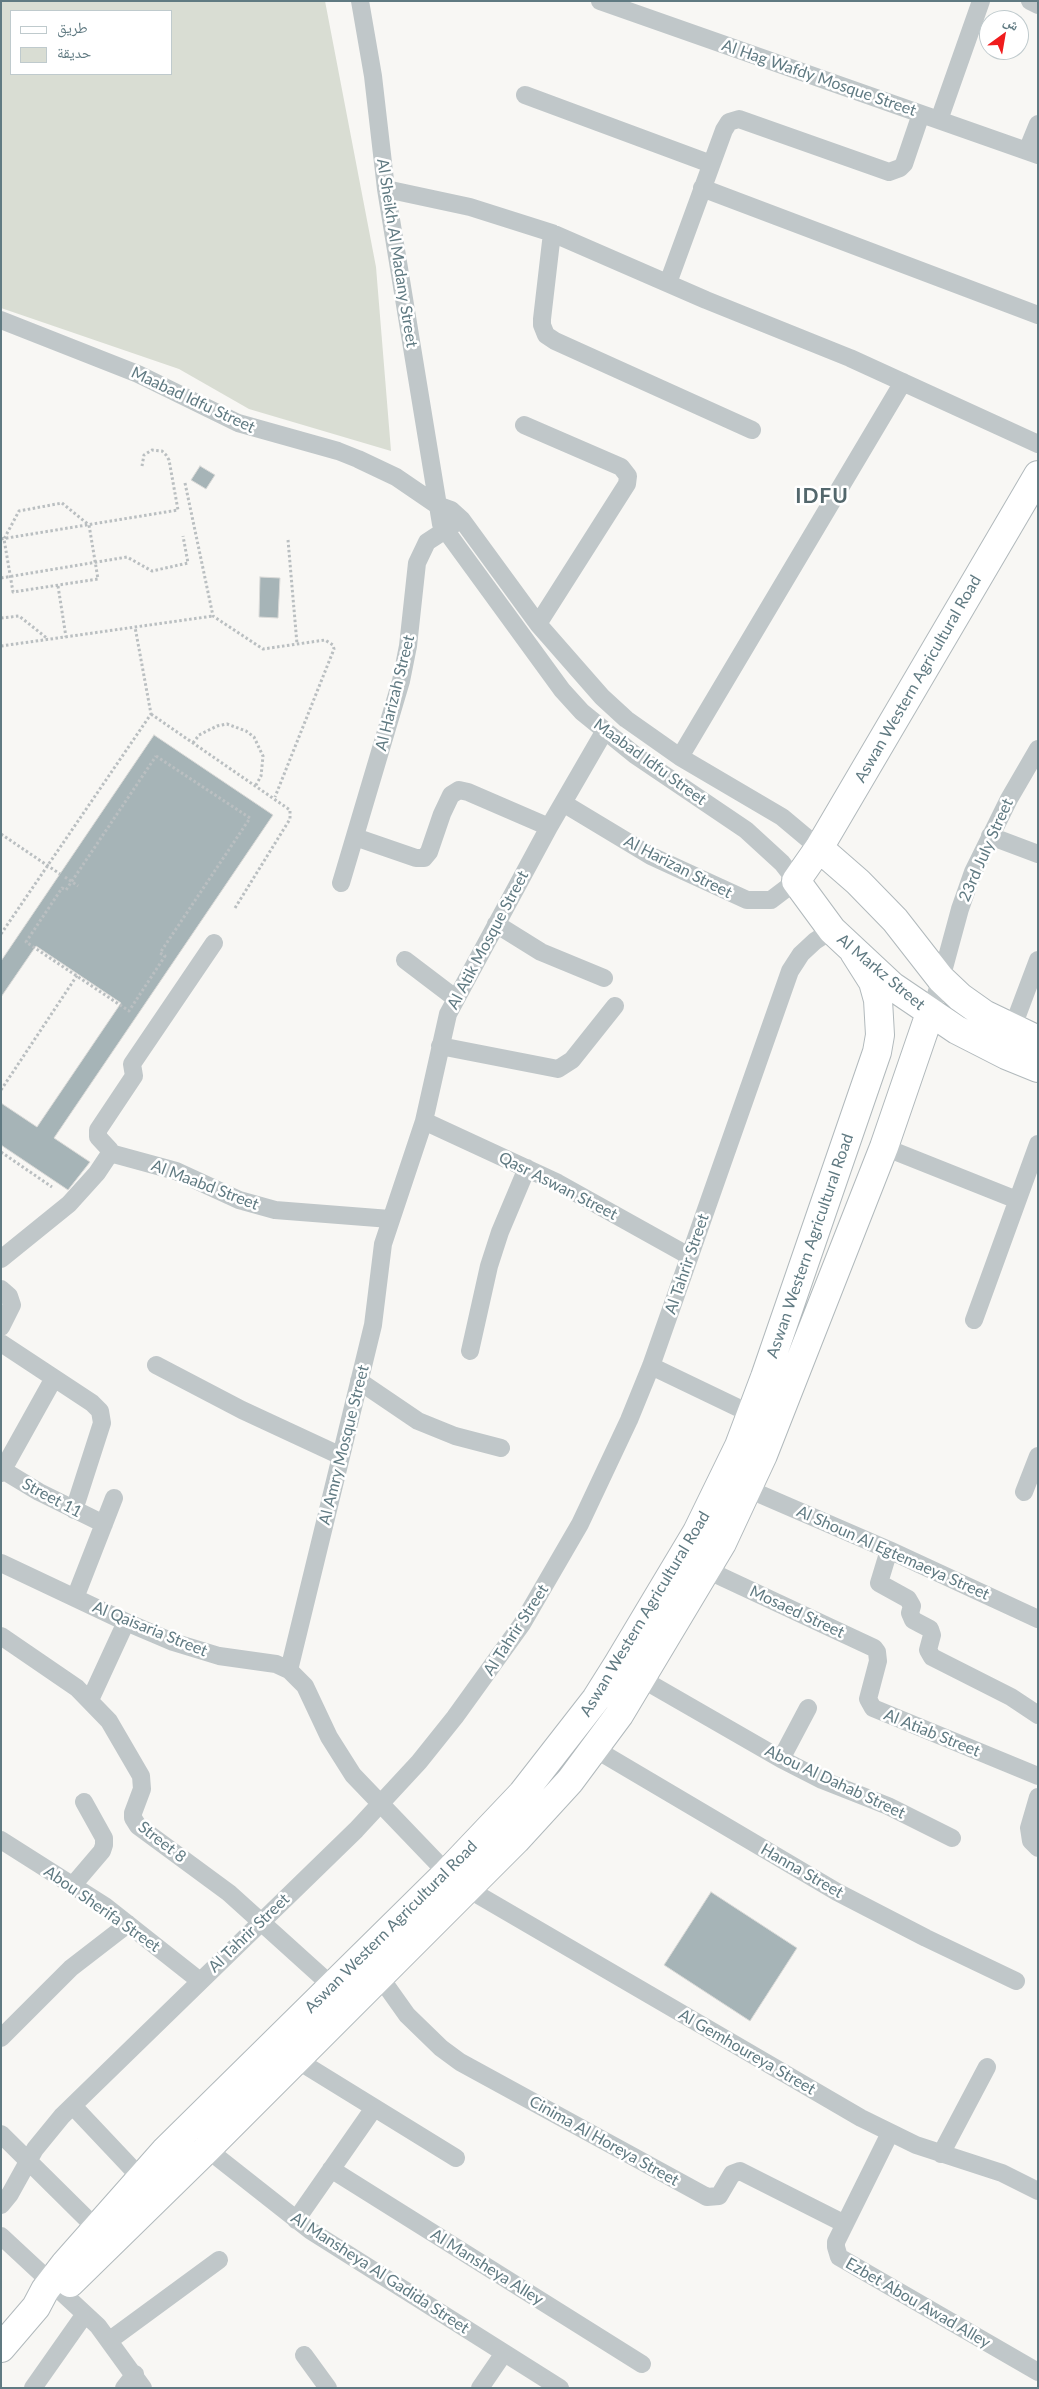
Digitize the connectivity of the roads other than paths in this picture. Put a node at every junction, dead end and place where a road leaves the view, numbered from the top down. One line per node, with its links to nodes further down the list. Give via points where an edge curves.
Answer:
1 (360, 1): 13 (street, Al Sheikh Al Madany Street, via 373,76)
2 (600, 1): 7 (street, Al Hag Wafdy Mosque Street)
3 (981, 1): 8 (street)
4 (1030, 1): 5 (street)
5 (1038, 5)
6 (524, 95): 11 (street)
7 (921, 114): 8 (street, Al Hag Wafdy Mosque Street); 11 (street, via 907,158 895,170 883,171 739,119 726,125)
8 (939, 120): 10 (street, Al Hag Wafdy Mosque Street)
9 (1038, 124): 10 (street)
10 (1032, 153)
11 (711, 164): 12 (street)
12 (702, 188): 15 (street); 16 (street)
13 (386, 189): 14 (street, via 470,207); 23 (street, Al Sheikh Al Madany Street)
14 (552, 233): 15 (street); 20 (street, via 542,319 546,335)
15 (668, 283): 18 (street)
16 (1038, 315)
17 (1, 320): 23 (street, Maabad Idfu Street, via 138,374 238,423 358,459 396,478)
18 (903, 382): 21 (street); 28 (street)
19 (524, 425): 26 (street, via 621,467 628,476 627,484)
20 (752, 430)
21 (1038, 444)
22 (1038, 475): 34 (main road, Aswan Western Agricultural Road)
23 (437, 505): 24 (street, Maabad Idfu Street, via 451,510); 25 (street, Maabad Idfu Street)
24 (462, 520): 25 (street, Al Harizah Street); 26 (street, Maabad Idfu Street)
25 (444, 530): 27 (street, Maabad Idfu Street, via 562,690); 32 (street, Al Harizah Street, via 427,542 417,563 401,681)
26 (538, 624): 28 (street, Maabad Idfu Street, via 602,697 626,719)
27 (604, 732): 30 (street, Al Atik Mosque Street); 36 (street, Maabad Idfu Street, via 746,830 782,863)
28 (680, 757): 34 (street, Maabad Idfu Street, via 782,818)
29 (1035, 759): 33 (street, 23rd July Street)
30 (563, 803): 31 (street, Al Atik Mosque Street); 36 (street, Al Harizan Street, via 651,856 747,900 771,900)
31 (549, 827): 32 (street, via 459,790 451,795 424,858); 38 (street, Al Atik Mosque Street)
32 (355, 836): 37 (street, Al Harizah Street)
33 (990, 836): 35 (street); 45 (street, 23rd July Street, via 960,909)
34 (819, 848): 36 (main road, Aswan Western Agricultural Road); 45 (main road, Al Markz Street, via 895,920)
35 (1038, 854)
36 (796, 881): 39 (main road, Al Markz Street)
37 (340, 883)
38 (496, 924): 44 (street, via 541,952); 46 (street, Al Atik Mosque Street)
39 (832, 930): 41 (main road, Al Markz Street); 60 (street, Al Tahrir Street, via 808,948 790,971)
40 (214, 942): 56 (street, via 132,1064 134,1076 98,1130 98,1137 109,1147)
41 (854, 952): 48 (main road, Al Markz Street, via 892,986); 71 (main road, Aswan Western Agricultural Road, via 873,982 878,1000 877,1052)
42 (406, 960): 46 (street)
43 (1038, 960): 49 (street)
44 (604, 978)
45 (941, 979): 48 (street, 23rd July Street); 49 (main road, Al Markz Street, via 960,997)
46 (455, 998): 51 (street, Al Atik Mosque Street)
47 (615, 1006): 51 (street, via 572,1060 558,1069)
48 (930, 1013): 52 (main road, Al Markz Street, via 982,1043); 55 (main road, Aswan Western Agricultural Road)
49 (1012, 1030): 50 (main road, Al Markz Street)
50 (1038, 1040)
51 (440, 1046): 53 (street, Al Atik Mosque Street)
52 (1038, 1068)
53 (424, 1121): 57 (street, Qasr Aswan Street); 59 (street, Al Atik Mosque Street)
54 (1038, 1144): 58 (street)
55 (884, 1147): 58 (street); 76 (main road, Aswan Western Agricultural Road)
56 (110, 1153): 59 (street, Al Maabd Street, via 176,1171 239,1200 275,1210); 61 (street, via 70,1204)
57 (528, 1168): 60 (street, Qasr Aswan Street); 66 (street, via 489,1266)
58 (1017, 1200): 63 (street)
59 (390, 1219): 70 (street, Al Amry Mosque Street, via 383,1244 373,1325)
60 (689, 1256): 68 (street, Al Tahrir Street)
61 (1, 1259)
62 (1, 1288): 64 (street, via 12,1305)
63 (974, 1320)
64 (1, 1327)
65 (1, 1343): 69 (street)
66 (470, 1351)
67 (156, 1365): 73 (street)
68 (651, 1366): 71 (street); 101 (street, Al Tahrir Street, via 606,1472 553,1574 522,1624 455,1718)
69 (54, 1378): 75 (street); 79 (street, via 92,1403 102,1417)
70 (359, 1381): 72 (street, via 418,1421 455,1436); 73 (street, Al Amry Mosque Street)
71 (751, 1414): 91 (main road, Aswan Western Agricultural Road, via 697,1532)
72 (501, 1448)
73 (341, 1456): 89 (street, Al Amry Mosque Street)
74 (1038, 1456): 77 (street)
75 (2, 1471): 79 (street, Street 11)
76 (748, 1489): 81 (street, Al Shoun Al Egtemaeya Street); 83 (main road, Aswan Western Agricultural Road)
77 (1024, 1492)
78 (114, 1498): 80 (street)
79 (74, 1510): 80 (street, Street 11)
80 (104, 1524): 84 (street)
81 (889, 1550): 85 (street, Al Shoun Al Egtemaeya Street); 95 (street, via 879,1584 908,1599 914,1620 930,1629 932,1635 928,1650 932,1657 1011,1696)
82 (1, 1563): 84 (street, Al Qaisaria Street)
83 (707, 1570): 88 (street, Mosaed Street, via 869,1645 877,1652); 90 (main road, Aswan Western Agricultural Road)
84 (75, 1598): 86 (street, Al Qaisaria Street)
85 (1038, 1619)
86 (126, 1622): 89 (street, Al Qaisaria Street, via 197,1650 276,1664); 92 (street)
87 (1, 1636): 92 (street, Street 8)
88 (878, 1662): 98 (street, Al Atiab Street, via 868,1694 873,1708)
89 (289, 1670): 101 (street, Al Qaisaria Street, via 305,1686 340,1756)
90 (642, 1678): 94 (main road, Aswan Western Agricultural Road); 97 (street, Abou Al Dahab Street)
91 (596, 1699): 94 (main road); 105 (main road, Aswan Western Agricultural Road, via 522,1794)
92 (90, 1700): 108 (street, Street 8, via 116,1732 141,1776 142,1789 133,1813 138,1826 230,1893)
93 (808, 1708): 97 (street)
94 (619, 1715): 96 (main road, Aswan Western Agricultural Road)
95 (1038, 1715)
96 (595, 1749): 107 (main road, Aswan Western Agricultural Road, via 543,1811); 112 (street, Hanna Street, via 837,1892)
97 (781, 1759): 102 (street, Abou Al Dahab Street, via 822,1780 896,1809)
98 (1038, 1776)
99 (1038, 1797): 104 (street, via 1029,1828 1031,1841)
100 (84, 1802): 106 (street, via 104,1838 104,1844 102,1851)
101 (380, 1805): 105 (street, Al Qaisaria Street); 108 (street, Al Tahrir Street)
102 (952, 1838)
103 (1, 1840): 106 (street, Abou Sherifa Street)
104 (1038, 1848)
105 (447, 1872): 107 (street, Al Qaisaria Street); 113 (main road, Aswan Western Agricultural Road)
106 (73, 1885): 109 (street, Abou Sherifa Street)
107 (468, 1889): 110 (main road, Aswan Western Agricultural Road); 119 (street, Al Gemhoureya Street, via 829,2101)
108 (261, 1921): 111 (street, Al Tahrir Street); 113 (street, Street 8)
109 (128, 1924): 111 (street, Abou Sherifa Street); 114 (street, via 71,1968)
110 (380, 1976): 115 (main road, Aswan Western Agricultural Road); 130 (street, Cinima Al Horeya Street, via 418,2026 460,2062 707,2197 719,2196 732,2174 740,2171)
111 (200, 1981): 117 (street, Al Tahrir Street)
112 (1016, 1981)
113 (332, 1986): 126 (main road, Aswan Western Agricultural Road)
114 (1, 2038)
115 (297, 2060): 118 (street); 121 (main road, Aswan Western Agricultural Road)
116 (987, 2067): 122 (street)
117 (73, 2106): 124 (street, Al Tahrir Street, via 44,2138); 126 (street)
118 (374, 2108): 123 (street); 125 (street)
119 (890, 2133): 122 (street, Al Gemhoureya Street); 130 (street, Ezbet Abou Awad Alley)
120 (1, 2134): 124 (street)
121 (208, 2149): 129 (street, Al Mansheya Al Gadida Street); 134 (main road, Aswan Western Agricultural Road)
122 (941, 2154): 127 (street, Al Gemhoureya Street, via 1002,2173)
123 (456, 2158)
124 (28, 2162): 128 (street, Al Tahrir Street); 131 (street)
125 (331, 2169): 129 (street); 140 (street, Al Mansheya Alley)
126 (140, 2177): 131 (main road, Aswan Western Agricultural Road)
127 (1038, 2190)
128 (1, 2205)
129 (296, 2220): 138 (street, Al Mansheya Al Gadida Street)
130 (845, 2224): 141 (street, Ezbet Abou Awad Alley, via 836,2247 839,2257)
131 (96, 2228): 134 (main road, Aswan Western Agricultural Road)
132 (1, 2236): 134 (street)
133 (218, 2260): 136 (street)
134 (56, 2286): 135 (street); 137 (main road, Aswan Western Agricultural Road)
135 (85, 2314): 136 (street); 143 (street)
136 (110, 2340): 142 (street)
137 (1, 2348)
138 (504, 2353): 145 (street); 146 (street, Al Mansheya Al Gadida Street)
139 (304, 2356): 144 (street)
140 (642, 2364)
141 (1038, 2372)
142 (134, 2383)
143 (33, 2388)
144 (328, 2388)
145 (480, 2388)
146 (560, 2388)

